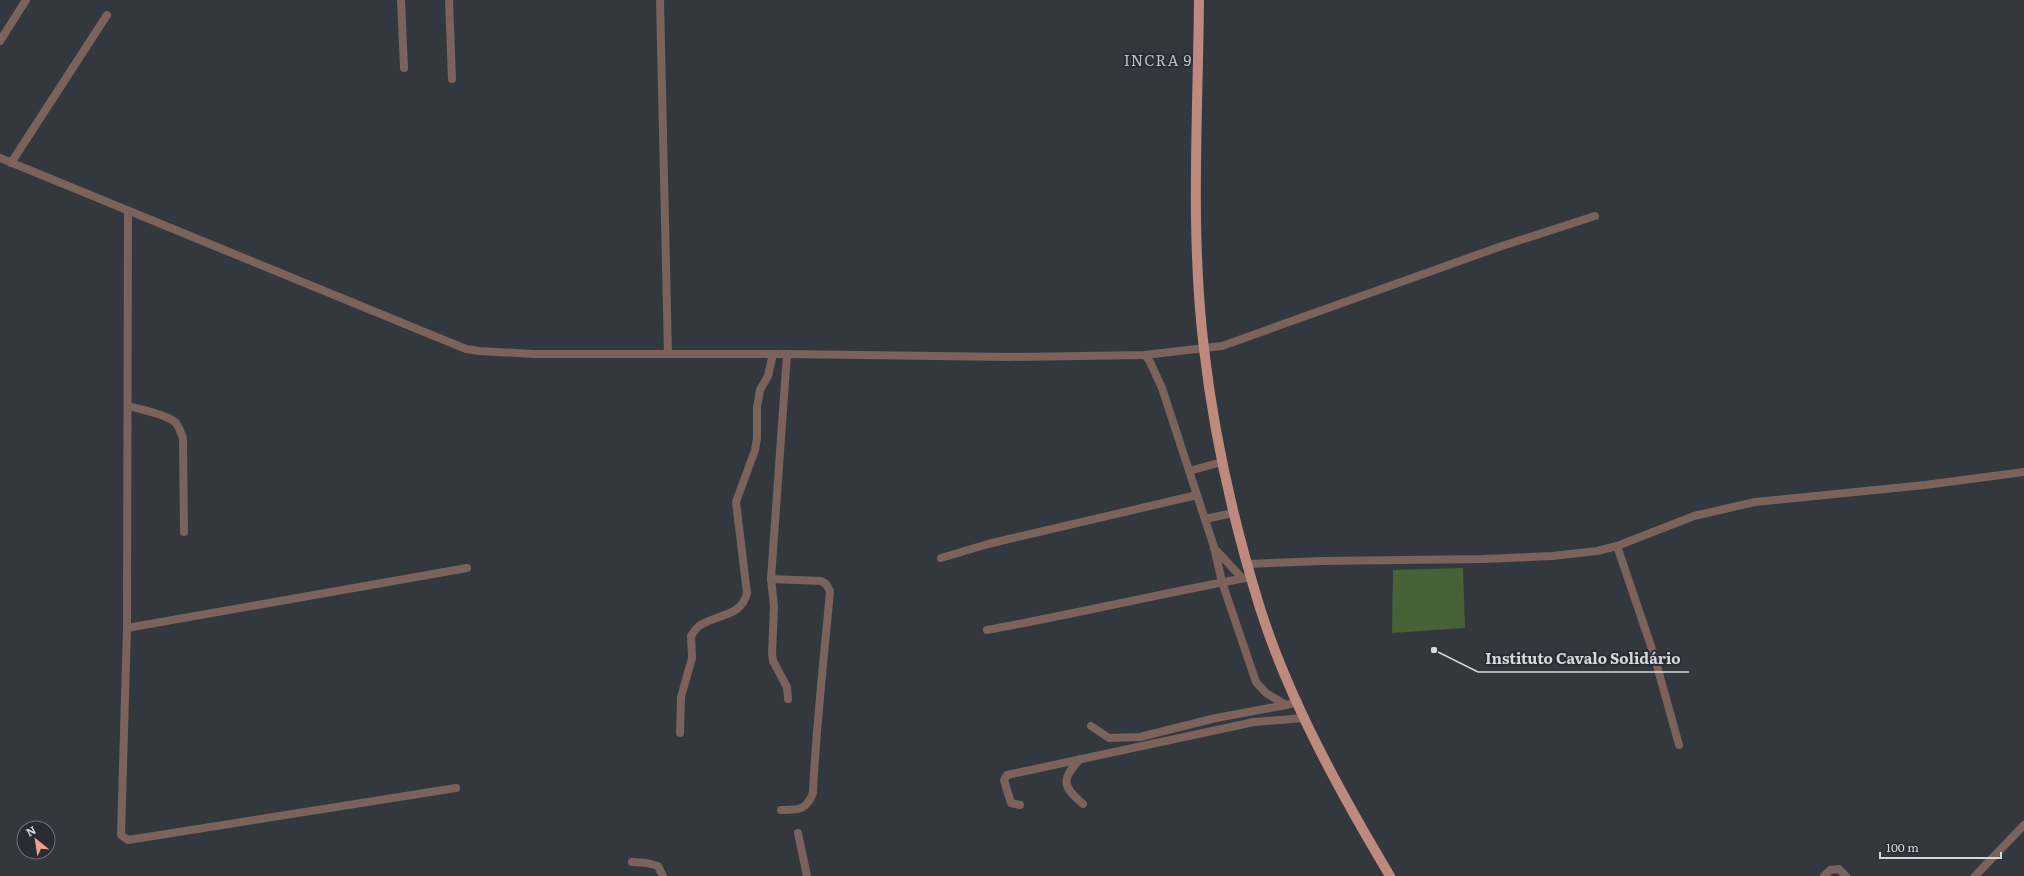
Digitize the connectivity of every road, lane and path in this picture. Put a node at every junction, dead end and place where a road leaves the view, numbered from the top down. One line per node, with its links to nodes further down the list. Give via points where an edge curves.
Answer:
1 (26, 0): 7 (street)
2 (401, 0): 8 (street)
3 (449, 0): 9 (street)
4 (660, 0): 15 (street)
5 (1199, 0): 14 (main road, via 1196,245)
6 (107, 15): 11 (street)
7 (0, 41)
8 (404, 68)
9 (452, 79)
10 (0, 158): 11 (street)
11 (11, 163): 12 (street)
12 (128, 211): 15 (street, via 466,349 479,352 534,354); 19 (street)
13 (1596, 216): 14 (street, via 1498,247 1222,346)
14 (1204, 348): 18 (street); 20 (main road)
15 (668, 354): 16 (street)
16 (773, 354): 17 (street); 42 (street, via 768,376 760,390 757,438 736,502 746,602 735,610 699,626 691,636 692,658 681,697)
17 (787, 354): 18 (street, via 1009,357); 33 (street)
18 (1145, 355): 21 (street, via 1162,388)
19 (128, 406): 26 (street, via 167,418 175,422 180,431 183,438); 35 (street)
20 (1222, 462): 21 (street); 24 (main road)
21 (1189, 471): 23 (street)
22 (2024, 472): 27 (street, via 1755,502 1694,516)
23 (1197, 495): 25 (street); 29 (street, via 988,544)
24 (1233, 513): 25 (street); 30 (main road)
25 (1205, 519): 28 (street)
26 (184, 532)
27 (1617, 546): 30 (street, via 1552,556); 43 (street, via 1654,655)
28 (1214, 547): 32 (street); 34 (street)
29 (941, 558)
30 (1247, 564): 32 (main road)
31 (466, 568): 35 (street)
32 (1247, 577): 34 (street); 38 (main road)
33 (771, 579): 37 (street, via 774,606 772,654 787,687); 48 (street, via 821,581 830,592 816,730 813,793 809,802 799,810)
34 (1222, 582): 36 (street); 39 (street, via 1256,682 1266,693)
35 (127, 628): 45 (street, via 120,830 125,839)
36 (987, 630)
37 (788, 699)
38 (1298, 702): 39 (street); 40 (main road)
39 (1286, 705): 41 (street, via 1216,718 1140,737 1109,738)
40 (1305, 718): 44 (street, via 1254,722); 54 (main road)
41 (1091, 726)
42 (680, 733)
43 (1679, 745)
44 (1080, 759): 46 (street, via 1007,775 1004,780 1011,804); 47 (street, via 1068,772 1066,784 1072,795)
45 (456, 788)
46 (1020, 804)
47 (1084, 804)
48 (781, 810)
49 (2024, 825): 57 (street)
50 (798, 833): 53 (street)
51 (632, 862): 52 (street, via 658,866)
52 (663, 876)
53 (807, 876)
54 (1388, 876)
55 (1824, 876): 56 (street, via 1830,870 1839,869)
56 (1846, 876)
57 (1975, 876)

